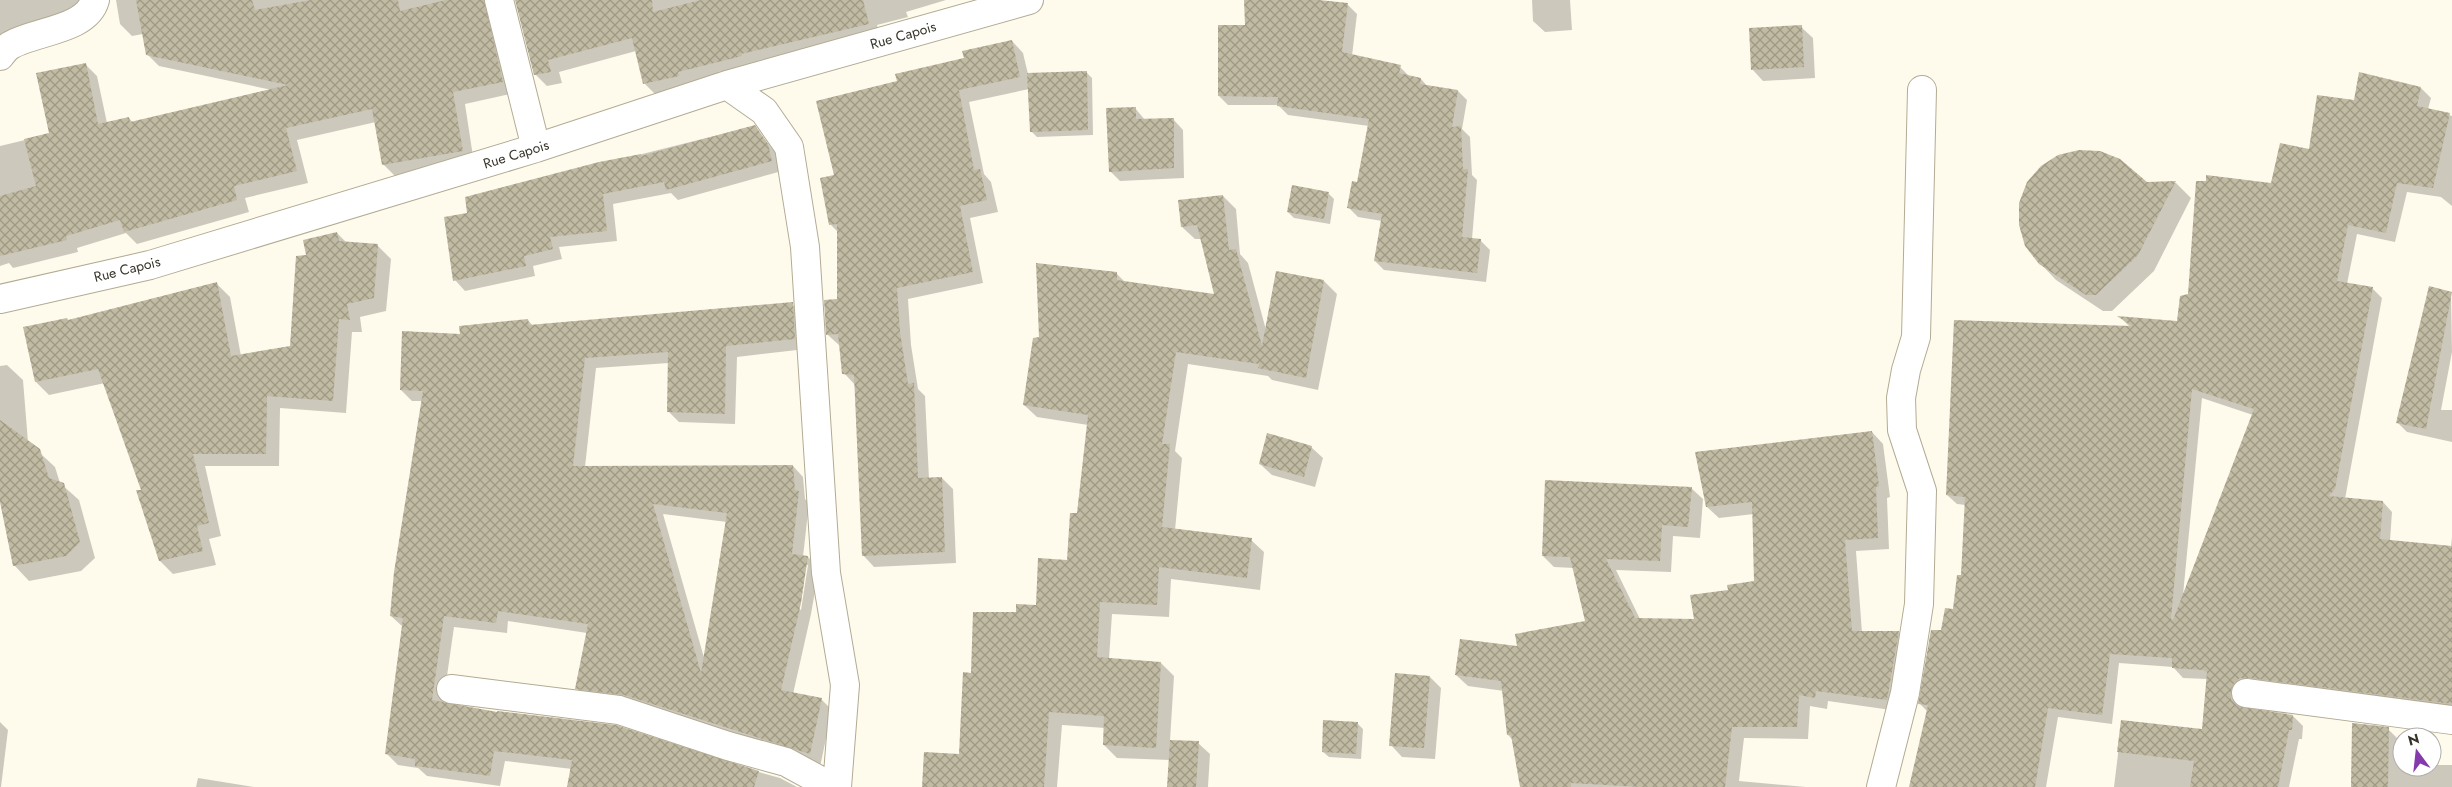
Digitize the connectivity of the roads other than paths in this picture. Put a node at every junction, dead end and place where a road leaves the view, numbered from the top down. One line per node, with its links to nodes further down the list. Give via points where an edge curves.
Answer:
1 (95, 0): 4 (street, via 81,20 10,45)
2 (499, 0): 7 (street)
3 (1029, 0): 5 (street, Rue Capois)
4 (0, 56)
5 (727, 84): 7 (street, Rue Capois); 13 (street, via 764,111 789,147 798,196 806,256 826,573 845,685)
6 (1922, 90): 14 (street, via 1916,337 1901,398 1902,430 1922,491 1919,604 1905,693)
7 (536, 148): 8 (street, Rue Capois, via 150,265)
8 (0, 299)
9 (451, 689): 12 (street, via 619,710 786,762)
10 (2246, 693): 11 (street)
11 (2452, 720)
12 (832, 787)
13 (837, 787)
14 (1881, 787)

